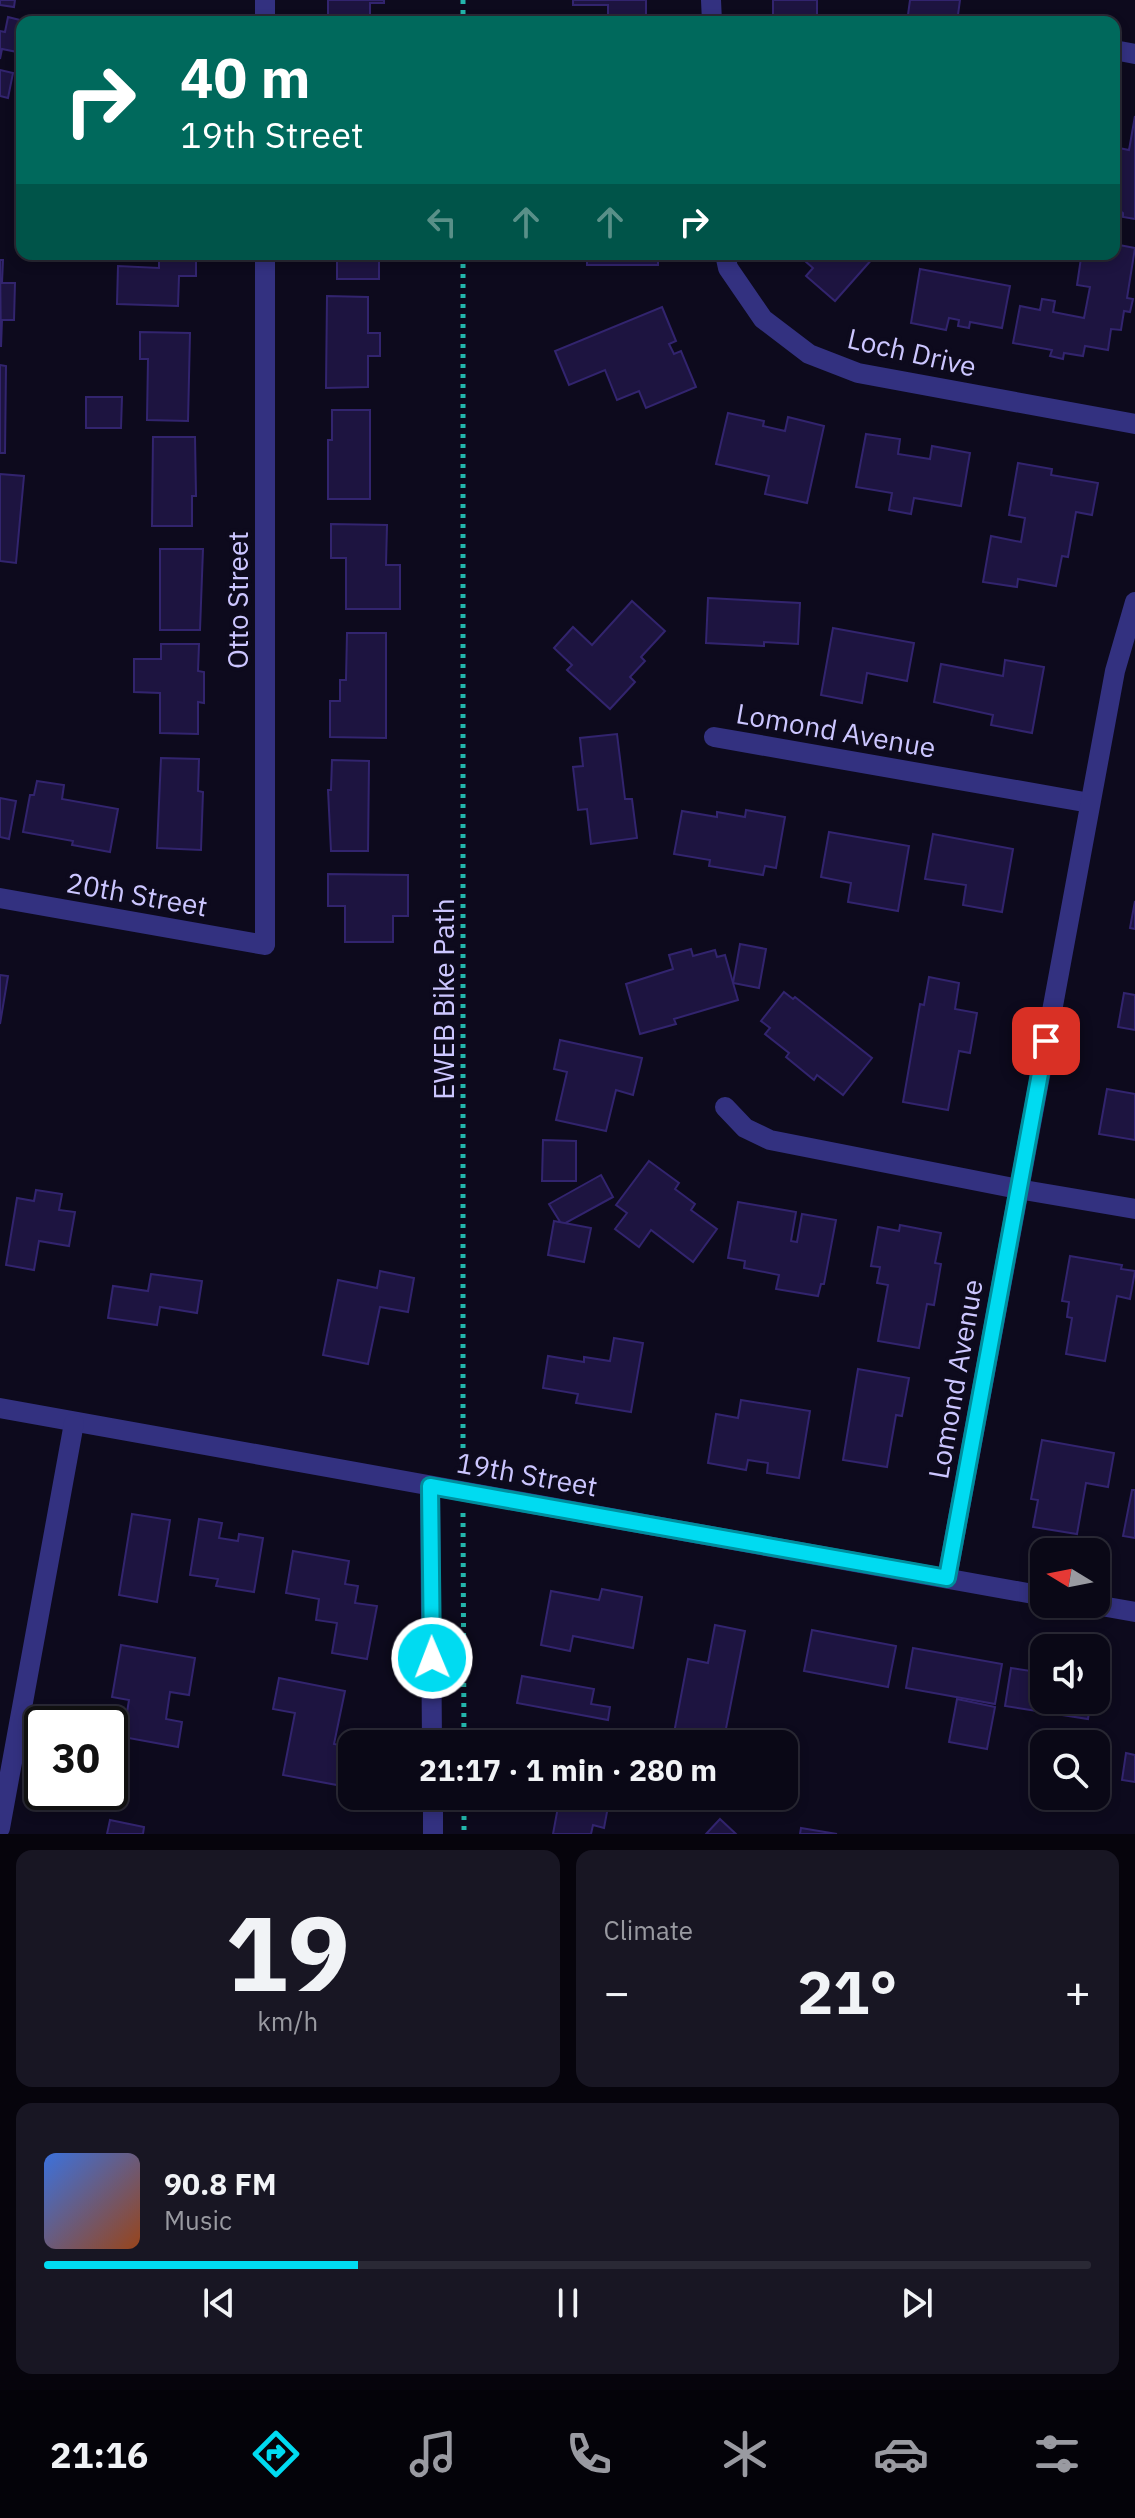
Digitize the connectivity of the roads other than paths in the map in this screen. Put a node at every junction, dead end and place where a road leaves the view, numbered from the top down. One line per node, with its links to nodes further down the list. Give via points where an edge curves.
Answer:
1 (265, 260): 8 (street, Otto Street)
2 (726, 260): 3 (street, Loch Drive, via 763,319 809,354 858,373)
3 (1135, 424)
4 (1135, 602): 6 (street, Lomond Avenue, via 1115,671)
5 (714, 737): 6 (street, Lomond Avenue)
6 (1090, 803): 10 (street, Lomond Avenue)
7 (0, 898): 8 (street, 20th Street)
8 (265, 945)
9 (725, 1107): 10 (street, via 745,1128 770,1140)
10 (1018, 1189): 11 (street); 15 (street, Lomond Avenue)
11 (1135, 1209)
12 (0, 1408): 13 (street, 19th Street)
13 (74, 1423): 14 (street, 19th Street); 21 (street)
14 (430, 1486): 15 (street, 19th Street); 19 (street)
15 (947, 1578): 16 (street, 19th Street)
16 (1030, 1593)
17 (1110, 1608): 18 (street)
18 (1135, 1612)
19 (432, 1730)
20 (433, 1810): 22 (street)
21 (0, 1828)
22 (433, 1834)

